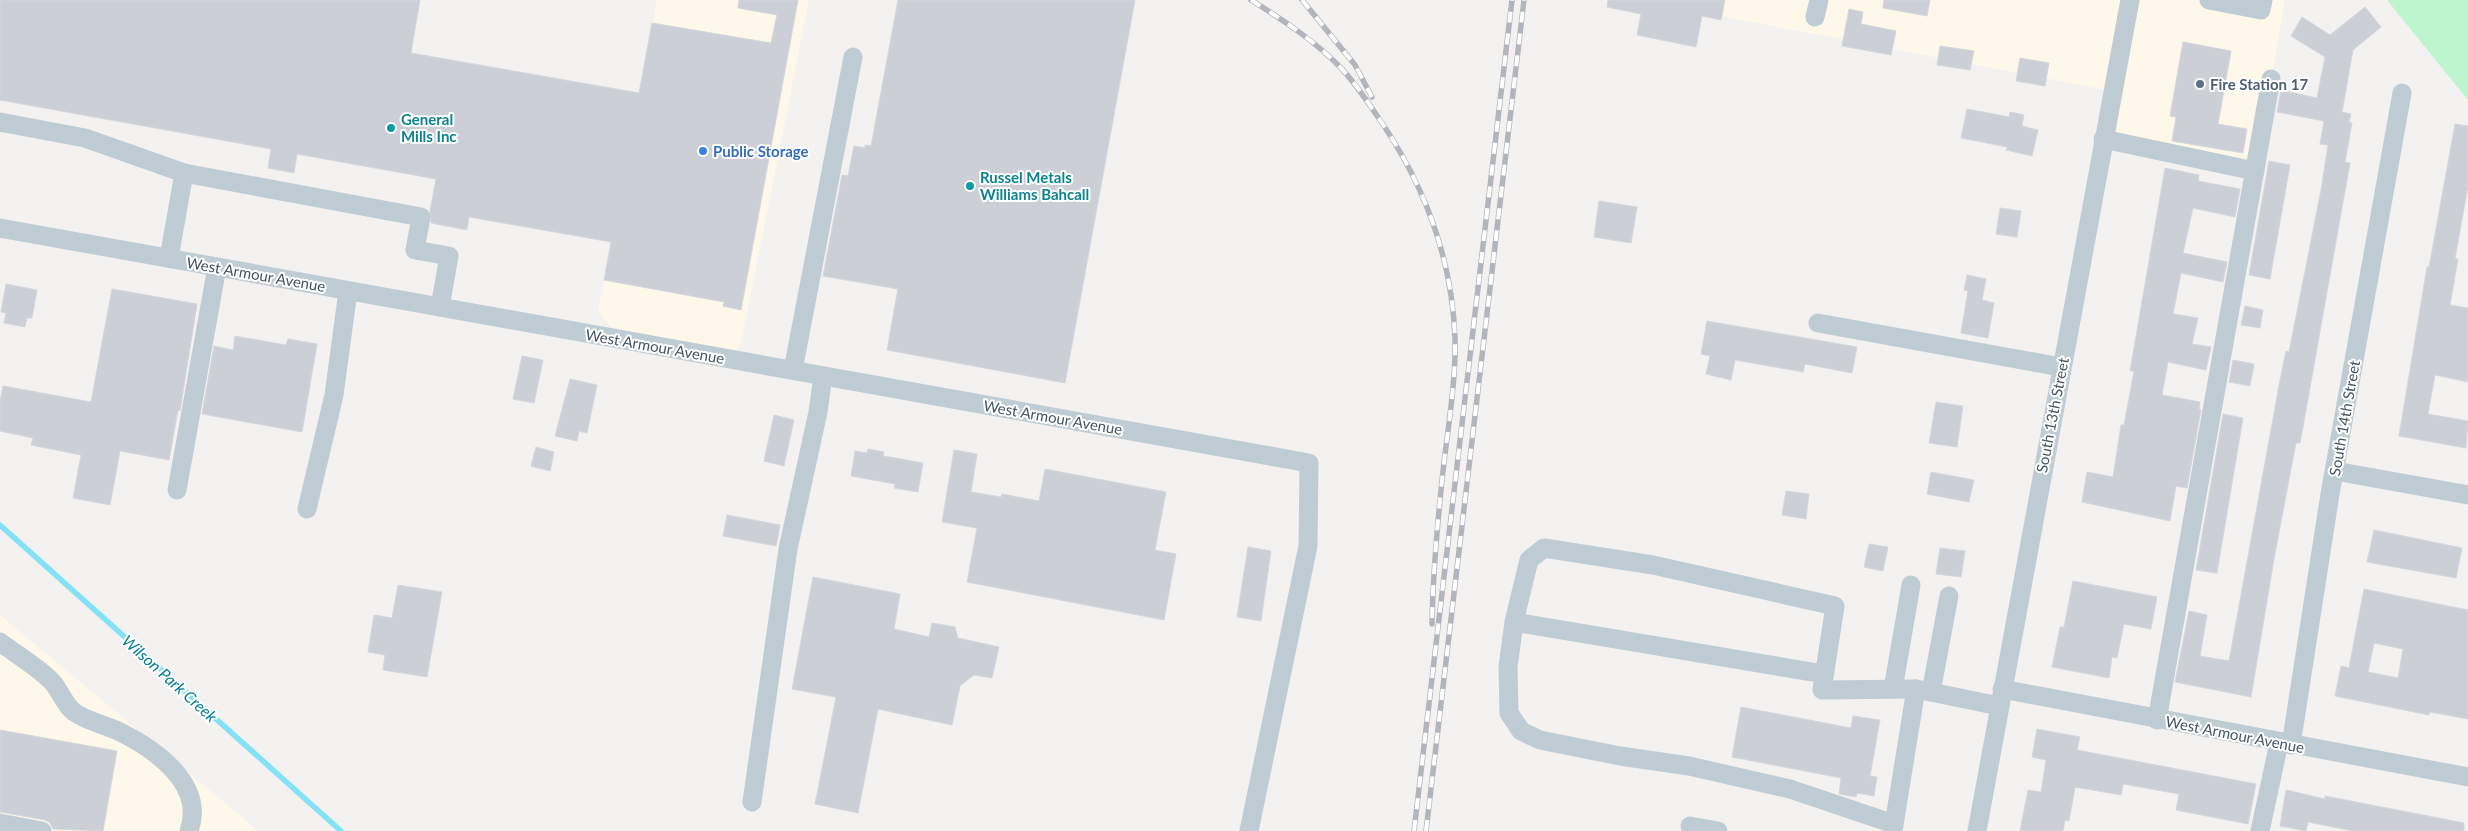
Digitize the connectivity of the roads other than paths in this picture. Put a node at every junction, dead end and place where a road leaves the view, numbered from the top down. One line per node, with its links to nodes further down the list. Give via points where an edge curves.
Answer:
1 (2130, 0): 8 (street, South 13th Street)
2 (2209, 0): 3 (street, via 2261,10)
3 (2263, 0)
4 (853, 57): 18 (street)
5 (2271, 79): 9 (street)
6 (2402, 93): 20 (street, South 14th Street)
7 (0, 122): 10 (street, via 85,138)
8 (2103, 139): 9 (street); 17 (street, South 13th Street)
9 (2254, 171): 32 (street)
10 (184, 173): 12 (street); 15 (street, via 421,217 415,250 449,256)
11 (0, 228): 12 (street, West Armour Avenue)
12 (169, 258): 13 (street, West Armour Avenue)
13 (217, 267): 14 (street, West Armour Avenue); 21 (street)
14 (348, 291): 15 (street, West Armour Avenue); 23 (street, via 334,395)
15 (440, 307): 18 (street, West Armour Avenue)
16 (1818, 323): 17 (street)
17 (2062, 367): 31 (street, South 13th Street)
18 (793, 370): 19 (street, West Armour Avenue)
19 (823, 376): 35 (street, via 788,549); 41 (street, West Armour Avenue, via 1309,463 1308,546)
20 (2334, 471): 22 (street); 33 (street, South 14th Street)
21 (177, 490)
22 (2468, 495)
23 (308, 509)
24 (1911, 585): 29 (street)
25 (1949, 596): 30 (street)
26 (1514, 622): 28 (street); 28 (street, via 1529,560 1544,548 1653,565 1835,606); 38 (street, via 1508,667 1509,713 1521,731 1540,740 1689,766 1790,789)
27 (0, 642): 40 (street, via 54,683 73,712 116,730 152,751 181,778 191,797 194,815)
28 (1824, 674): 29 (street, West Armour Avenue, via 1822,690)
29 (1893, 689): 30 (street, West Armour Avenue)
30 (1924, 690): 31 (street, West Armour Avenue); 38 (street)
31 (2000, 698): 32 (street, West Armour Avenue); 43 (street, South 13th Street)
32 (2157, 720): 33 (street, West Armour Avenue)
33 (2285, 744): 34 (street, West Armour Avenue); 44 (street, South 14th Street)
34 (2468, 777)
35 (752, 802)
36 (0, 824): 39 (street)
37 (1690, 826): 42 (street)
38 (1893, 827)
39 (42, 831)
40 (189, 831)
41 (1249, 831)
42 (1718, 831)
43 (1977, 831)
44 (2260, 831)

